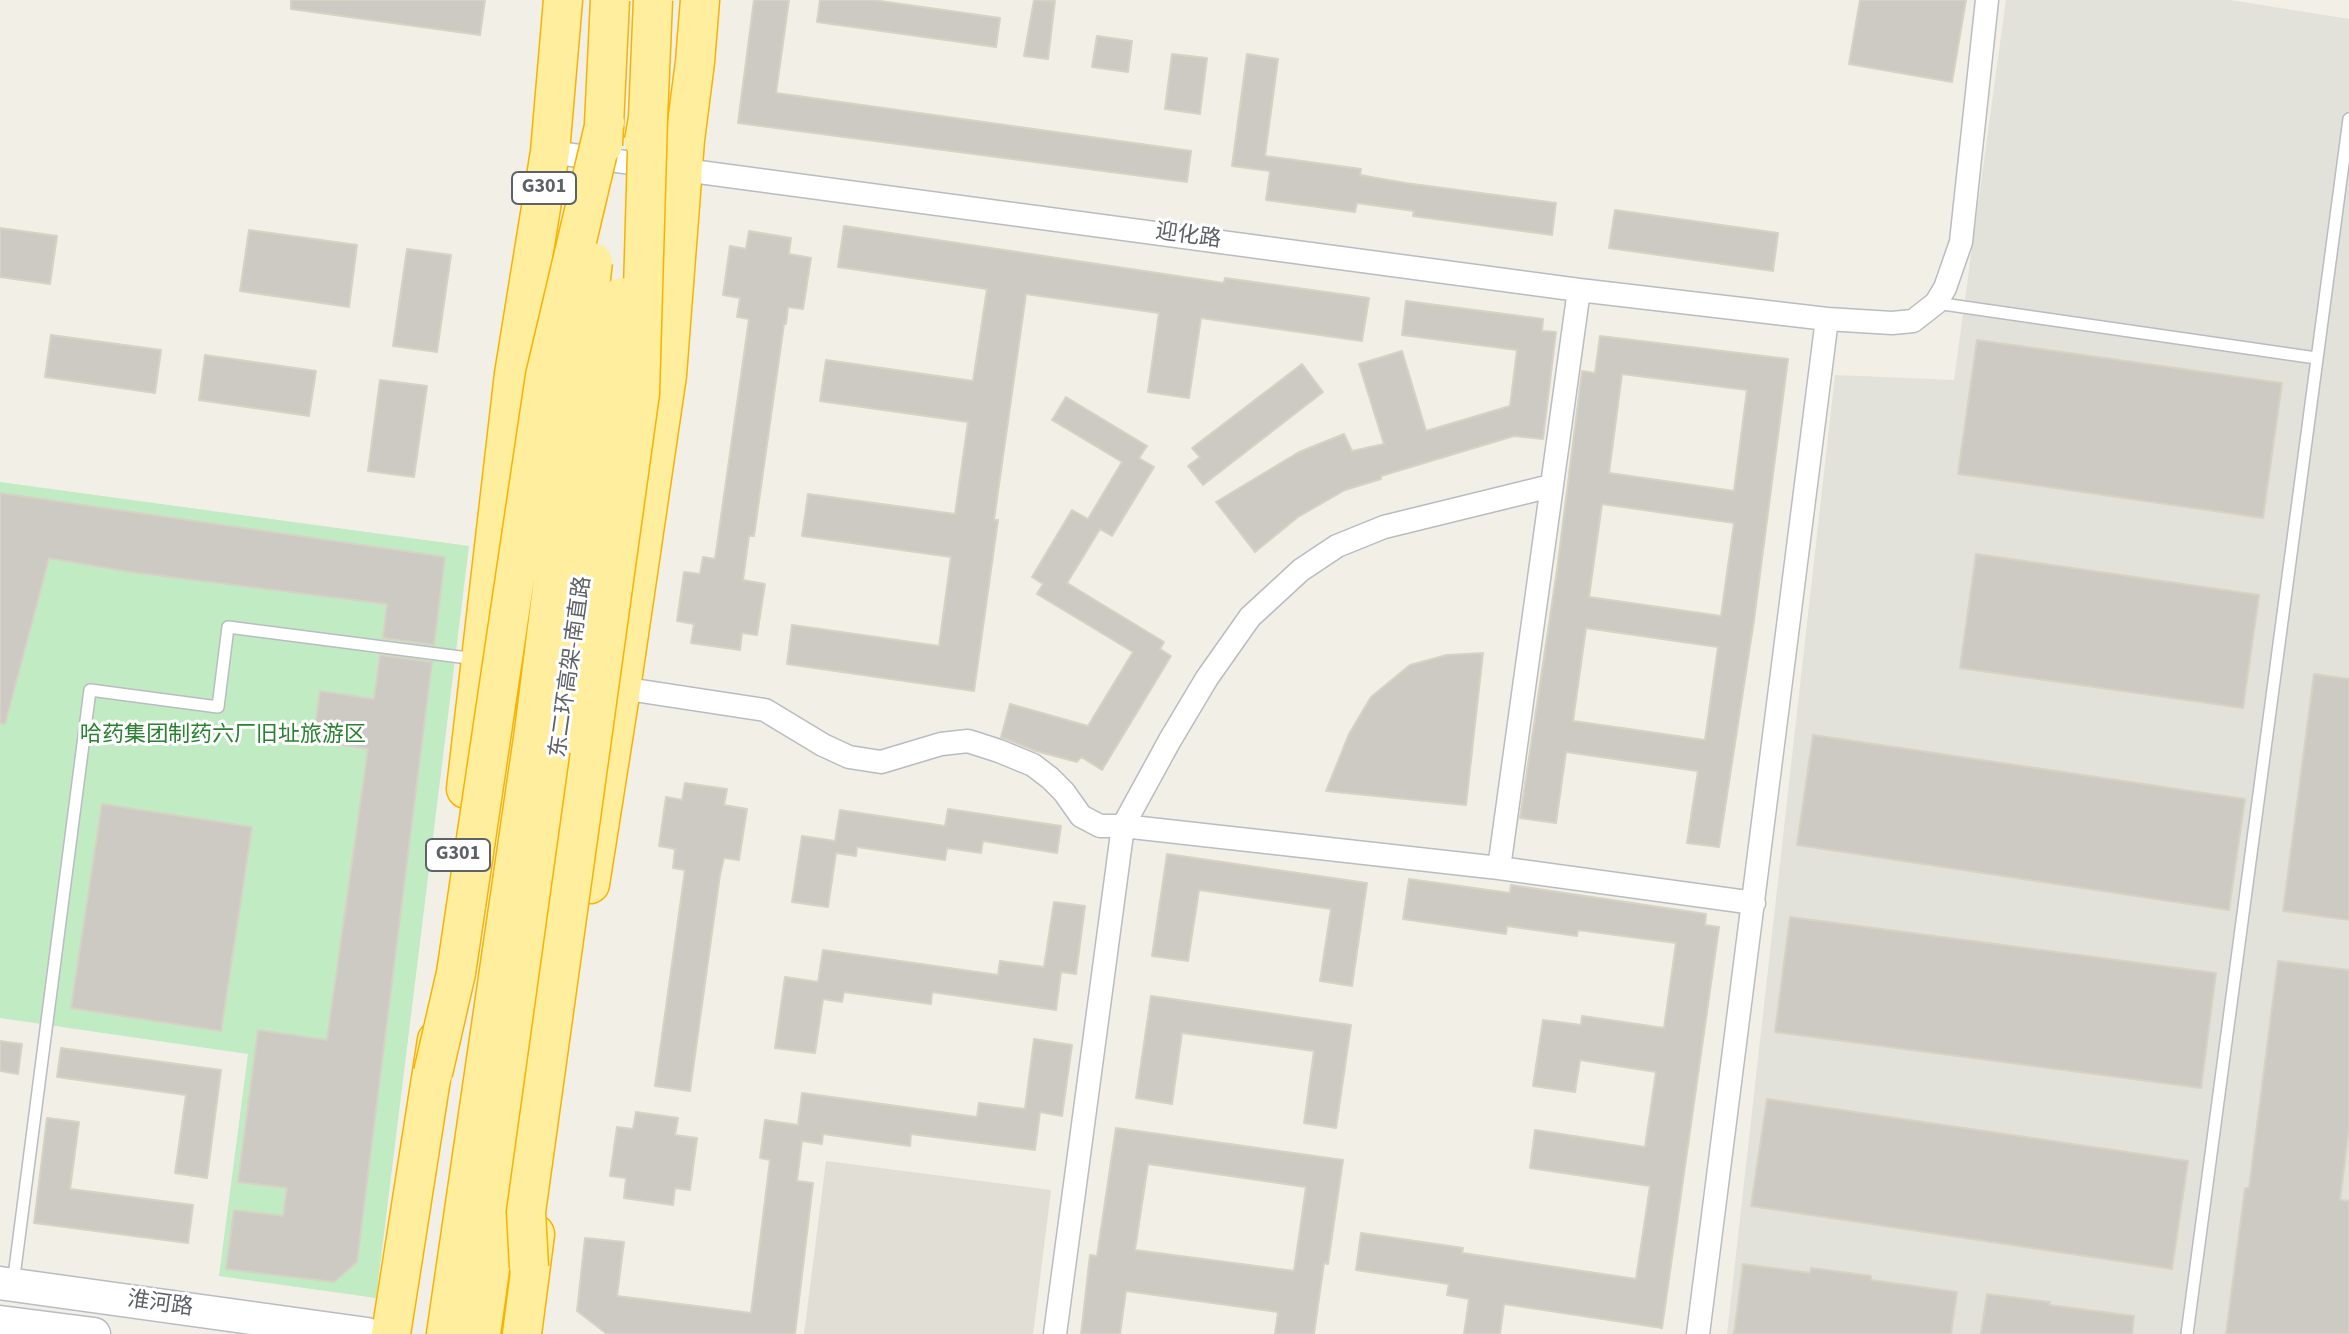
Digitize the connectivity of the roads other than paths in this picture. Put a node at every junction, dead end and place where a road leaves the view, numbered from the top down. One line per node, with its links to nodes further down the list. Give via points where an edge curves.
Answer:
1 (563, 0): 10 (highway, G301)
2 (610, 0): 9 (highway, 东二环高架-南直路, bridge)
3 (653, 0): 7 (highway, 东二环高架-南直路, bridge)
4 (687, 0): 11 (highway)
5 (700, 0): 11 (highway)
6 (1987, 0): 13 (street, via 1961,242)
7 (648, 118): 23 (highway, bridge, via 640,393 536,1133 526,1212); 30 (highway, 东二环高架-南直路, bridge)
8 (2349, 119): 15 (lane)
9 (605, 122): 22 (highway, bridge, via 545,376 456,973); 29 (highway, 东二环高架-南直路, bridge, via 595,245 534,731)
10 (550, 152): 11 (street, 迎化路); 17 (highway, G301, via 514,374)
11 (685, 154): 12 (street, 迎化路); 18 (highway, via 667,375)
12 (1579, 290): 14 (street, 迎化路); 16 (street)
13 (1936, 303): 14 (street, 迎化路, via 1913,321); 15 (lane)
14 (1827, 319): 21 (street)
15 (2316, 358): 34 (lane)
16 (1551, 486): 19 (street, via 1384,527 1337,546 1301,570 1250,617 1207,678); 20 (street)
17 (481, 659): 22 (highway, G301); 24 (lane, via 228,627 218,707 90,690)
18 (621, 688): 19 (street, via 765,710 849,757 881,762 968,741 1033,765 1064,792 1081,816 1100,826); 23 (highway)
19 (1123, 826): 20 (street); 32 (street)
20 (1499, 868): 21 (street)
21 (1754, 903): 33 (street)
22 (433, 1073): 28 (highway, G301)
23 (529, 1267): 31 (highway)
24 (6, 1284): 27 (main road, 淮河路)
25 (0, 1322): 26 (main road)
26 (94, 1334)
27 (367, 1334)
28 (391, 1334)
29 (446, 1334)
30 (481, 1334)
31 (522, 1334)
32 (1055, 1334)
33 (1698, 1334)
34 (2187, 1334)

